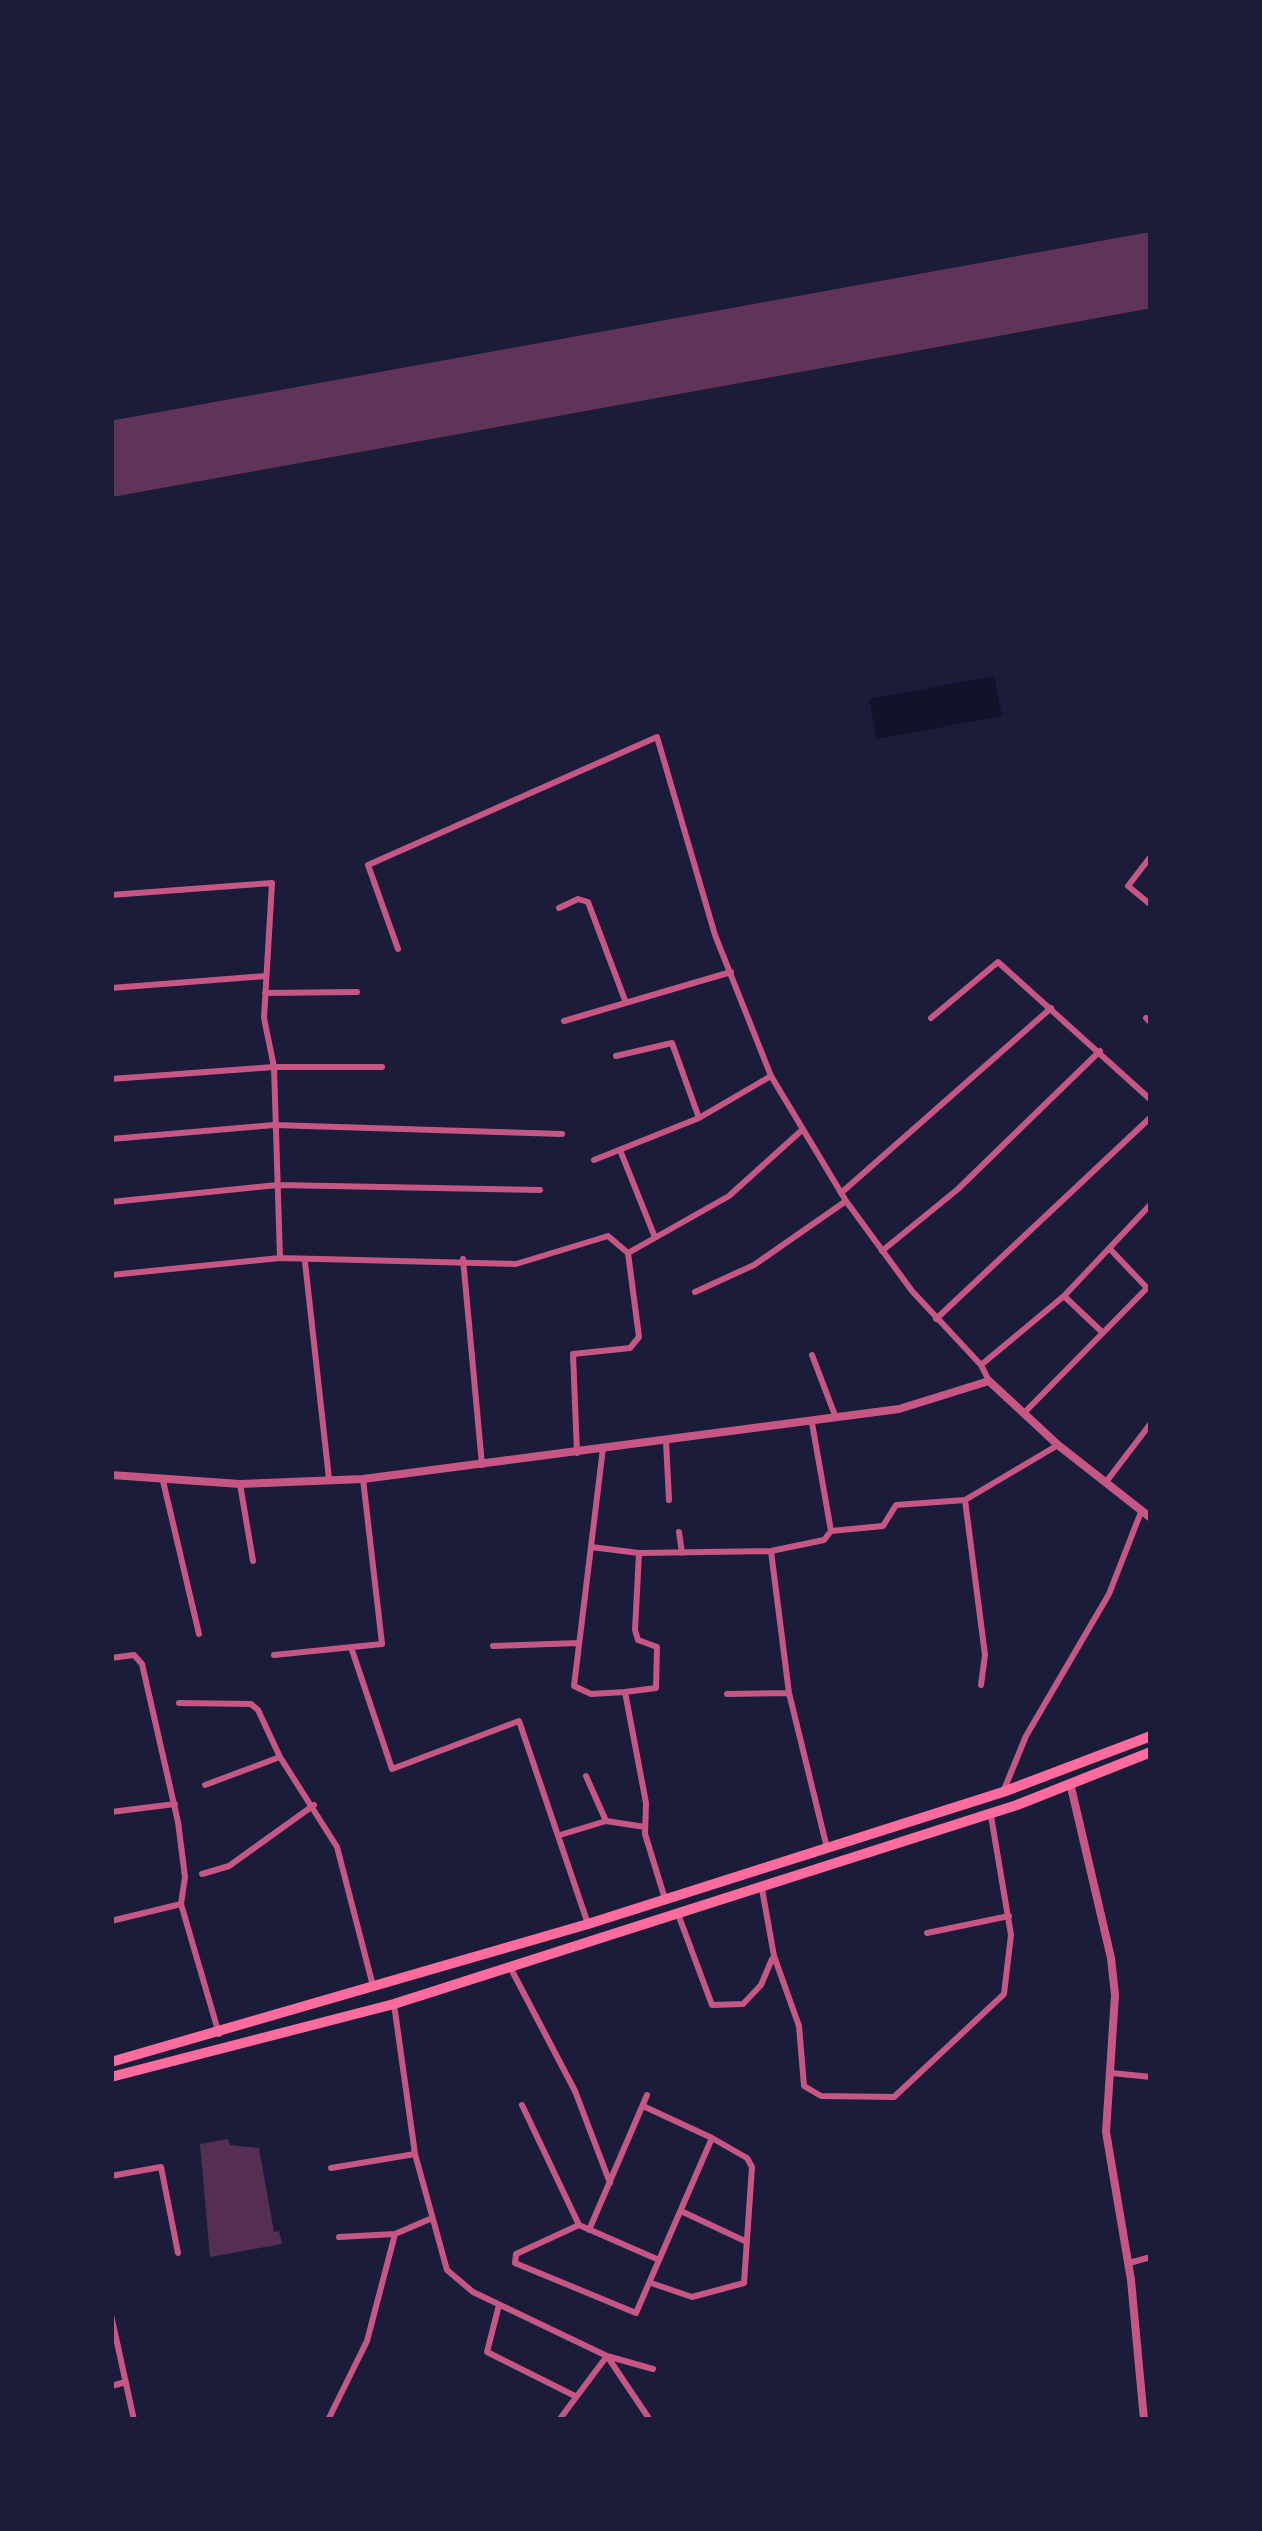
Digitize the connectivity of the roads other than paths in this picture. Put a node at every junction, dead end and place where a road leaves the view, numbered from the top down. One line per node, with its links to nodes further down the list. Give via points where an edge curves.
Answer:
1 (1151, 856): 3 (street, via 1128,886)
2 (111, 895): 7 (street, via 270,881)
3 (1151, 905)
4 (559, 908): 11 (street, via 589,902)
5 (398, 949): 6 (street, via 368,865 657,737)
6 (731, 972): 11 (street); 19 (street)
7 (266, 976): 8 (street); 10 (street)
8 (111, 988)
9 (357, 992): 10 (street)
10 (265, 993): 17 (street)
11 (626, 1003): 14 (street)
12 (1052, 1008): 13 (street, via 994,962); 15 (street); 32 (street)
13 (932, 1018)
14 (563, 1021)
15 (1100, 1051): 21 (street); 37 (street)
16 (616, 1056): 23 (street, via 672,1043)
17 (274, 1066): 18 (street); 20 (street); 24 (street)
18 (382, 1067)
19 (771, 1076): 23 (street); 25 (street)
20 (111, 1079)
21 (1151, 1100)
22 (1151, 1117): 45 (street)
23 (699, 1118): 28 (street)
24 (274, 1125): 26 (street); 27 (street); 30 (street)
25 (802, 1130): 32 (street); 35 (street, via 729,1196)
26 (562, 1134)
27 (111, 1139)
28 (620, 1150): 29 (street); 35 (street)
29 (594, 1160)
30 (277, 1185): 31 (street); 33 (street); 39 (street)
31 (540, 1190)
32 (844, 1197): 37 (street); 43 (street, via 754,1265)
33 (111, 1202)
34 (1151, 1204): 36 (street)
35 (654, 1235): 38 (street)
36 (1110, 1250): 44 (street); 46 (street, via 1147,1287)
37 (882, 1251): 45 (street)
38 (628, 1252): 40 (street, via 602,1236 520,1263); 57 (street, via 639,1337 630,1348 572,1354)
39 (280, 1258): 41 (street); 42 (street)
40 (463, 1259): 41 (street); 58 (street)
41 (305, 1261): 60 (street)
42 (111, 1275)
43 (694, 1292)
44 (1064, 1296): 46 (street); 48 (street)
45 (936, 1319): 48 (street)
46 (1102, 1333): 50 (street)
47 (812, 1355): 51 (street)
48 (981, 1365): 49 (street)
49 (989, 1381): 50 (street); 51 (street, via 922,1405)
50 (1024, 1413): 55 (street)
51 (836, 1418): 52 (street)
52 (812, 1423): 54 (street); 69 (street)
53 (1151, 1423): 63 (street)
54 (666, 1441): 56 (street); 65 (street)
55 (1058, 1445): 63 (street); 66 (street)
56 (602, 1448): 57 (street); 71 (street)
57 (577, 1453): 58 (street)
58 (482, 1465): 61 (street)
59 (111, 1475): 62 (street)
60 (329, 1479): 61 (street); 64 (street)
61 (363, 1479): 79 (street, via 383,1642)
62 (164, 1481): 64 (street); 76 (street)
63 (1106, 1482): 67 (street)
64 (240, 1484): 75 (street)
65 (669, 1500)
66 (965, 1500): 69 (street, via 896,1505 882,1527); 82 (street, via 985,1655)
67 (1141, 1512): 68 (street); 93 (street, via 1109,1594 1026,1736)
68 (1151, 1518)
69 (831, 1531): 72 (street, via 824,1540)
70 (679, 1532): 74 (street)
71 (591, 1547): 73 (street); 77 (street)
72 (771, 1551): 74 (street); 84 (street)
73 (639, 1553): 74 (street); 83 (street, via 635,1630 638,1640 657,1647 656,1688)
74 (682, 1553)
75 (253, 1561)
76 (199, 1634)
77 (578, 1643): 78 (street); 83 (street, via 575,1688)
78 (493, 1646)
79 (352, 1650): 80 (street); 102 (street, via 392,1769 515,1719)
80 (274, 1655)
81 (111, 1658): 94 (street, via 140,1658)
82 (981, 1685)
83 (625, 1692): 100 (street)
84 (789, 1693): 85 (street); 103 (street)
85 (727, 1694)
86 (179, 1703): 89 (street, via 251,1704)
87 (1151, 1736): 93 (highway)
88 (1151, 1752): 92 (highway)
89 (280, 1757): 91 (street); 95 (street)
90 (586, 1776): 99 (street)
91 (206, 1784)
92 (1071, 1787): 97 (highway); 121 (street, via 1111,1958)
93 (1003, 1792): 98 (highway)
94 (175, 1804): 96 (street); 107 (street)
95 (314, 1805): 104 (street, via 230,1866); 115 (street, via 337,1847)
96 (111, 1812)
97 (991, 1814): 101 (highway); 109 (street)
98 (934, 1815): 101 (highway); 103 (highway)
99 (606, 1821): 100 (street); 102 (street)
100 (645, 1827): 106 (street)
101 (939, 1829): 105 (highway)
102 (560, 1834): 111 (street)
103 (827, 1848): 106 (highway)
104 (202, 1874)
105 (762, 1885): 108 (highway); 113 (street)
106 (665, 1899): 111 (highway)
107 (181, 1904): 110 (street); 117 (street)
108 (677, 1912): 113 (street, via 712,2006 743,2004); 114 (highway)
109 (1009, 1916): 112 (street); 113 (street, via 1002,1999 893,2097 807,2091 799,2026)
110 (111, 1921)
111 (589, 1924): 115 (highway)
112 (927, 1933)
113 (774, 1956)
114 (510, 1967): 116 (highway); 131 (street, via 575,2091)
115 (374, 1989): 117 (highway)
116 (394, 2004): 120 (highway); 128 (street)
117 (219, 2035): 118 (highway)
118 (129, 2058): 119 (highway); 120 (highway)
119 (111, 2062)
120 (132, 2072): 122 (highway)
121 (1107, 2073): 123 (street); 142 (street, via 1106,2132)
122 (111, 2077)
123 (1151, 2077)
124 (647, 2096): 126 (street)
125 (522, 2105): 134 (street)
126 (643, 2106): 127 (street); 131 (street)
127 (712, 2138): 132 (street); 138 (street, via 751,2163)
128 (415, 2155): 129 (street); 133 (street)
129 (331, 2168)
130 (111, 2176): 139 (street, via 161,2167)
131 (610, 2183): 135 (street)
132 (683, 2212): 138 (street); 141 (street)
133 (430, 2219): 136 (street); 144 (street, via 447,2270)
134 (579, 2225): 135 (street); 143 (street, via 516,2254 515,2263 633,2314)
135 (589, 2230): 141 (street)
136 (395, 2234): 137 (street); 153 (street, via 362,2355)
137 (339, 2237)
138 (747, 2242): 143 (street, via 742,2284 692,2297)
139 (178, 2253)
140 (1151, 2257): 142 (street)
141 (659, 2260): 143 (street)
142 (1129, 2264): 156 (street)
143 (652, 2283)
144 (499, 2305): 146 (street); 150 (street, via 487,2352)
145 (111, 2315): 148 (street)
146 (607, 2356): 147 (street); 150 (street); 155 (street)
147 (653, 2369)
148 (126, 2382): 149 (street); 151 (street)
149 (111, 2386)
150 (573, 2396): 154 (street)
151 (136, 2420): 152 (street)
152 (169, 2420)
153 (328, 2420)
154 (559, 2420)
155 (650, 2420)
156 (1144, 2420)

